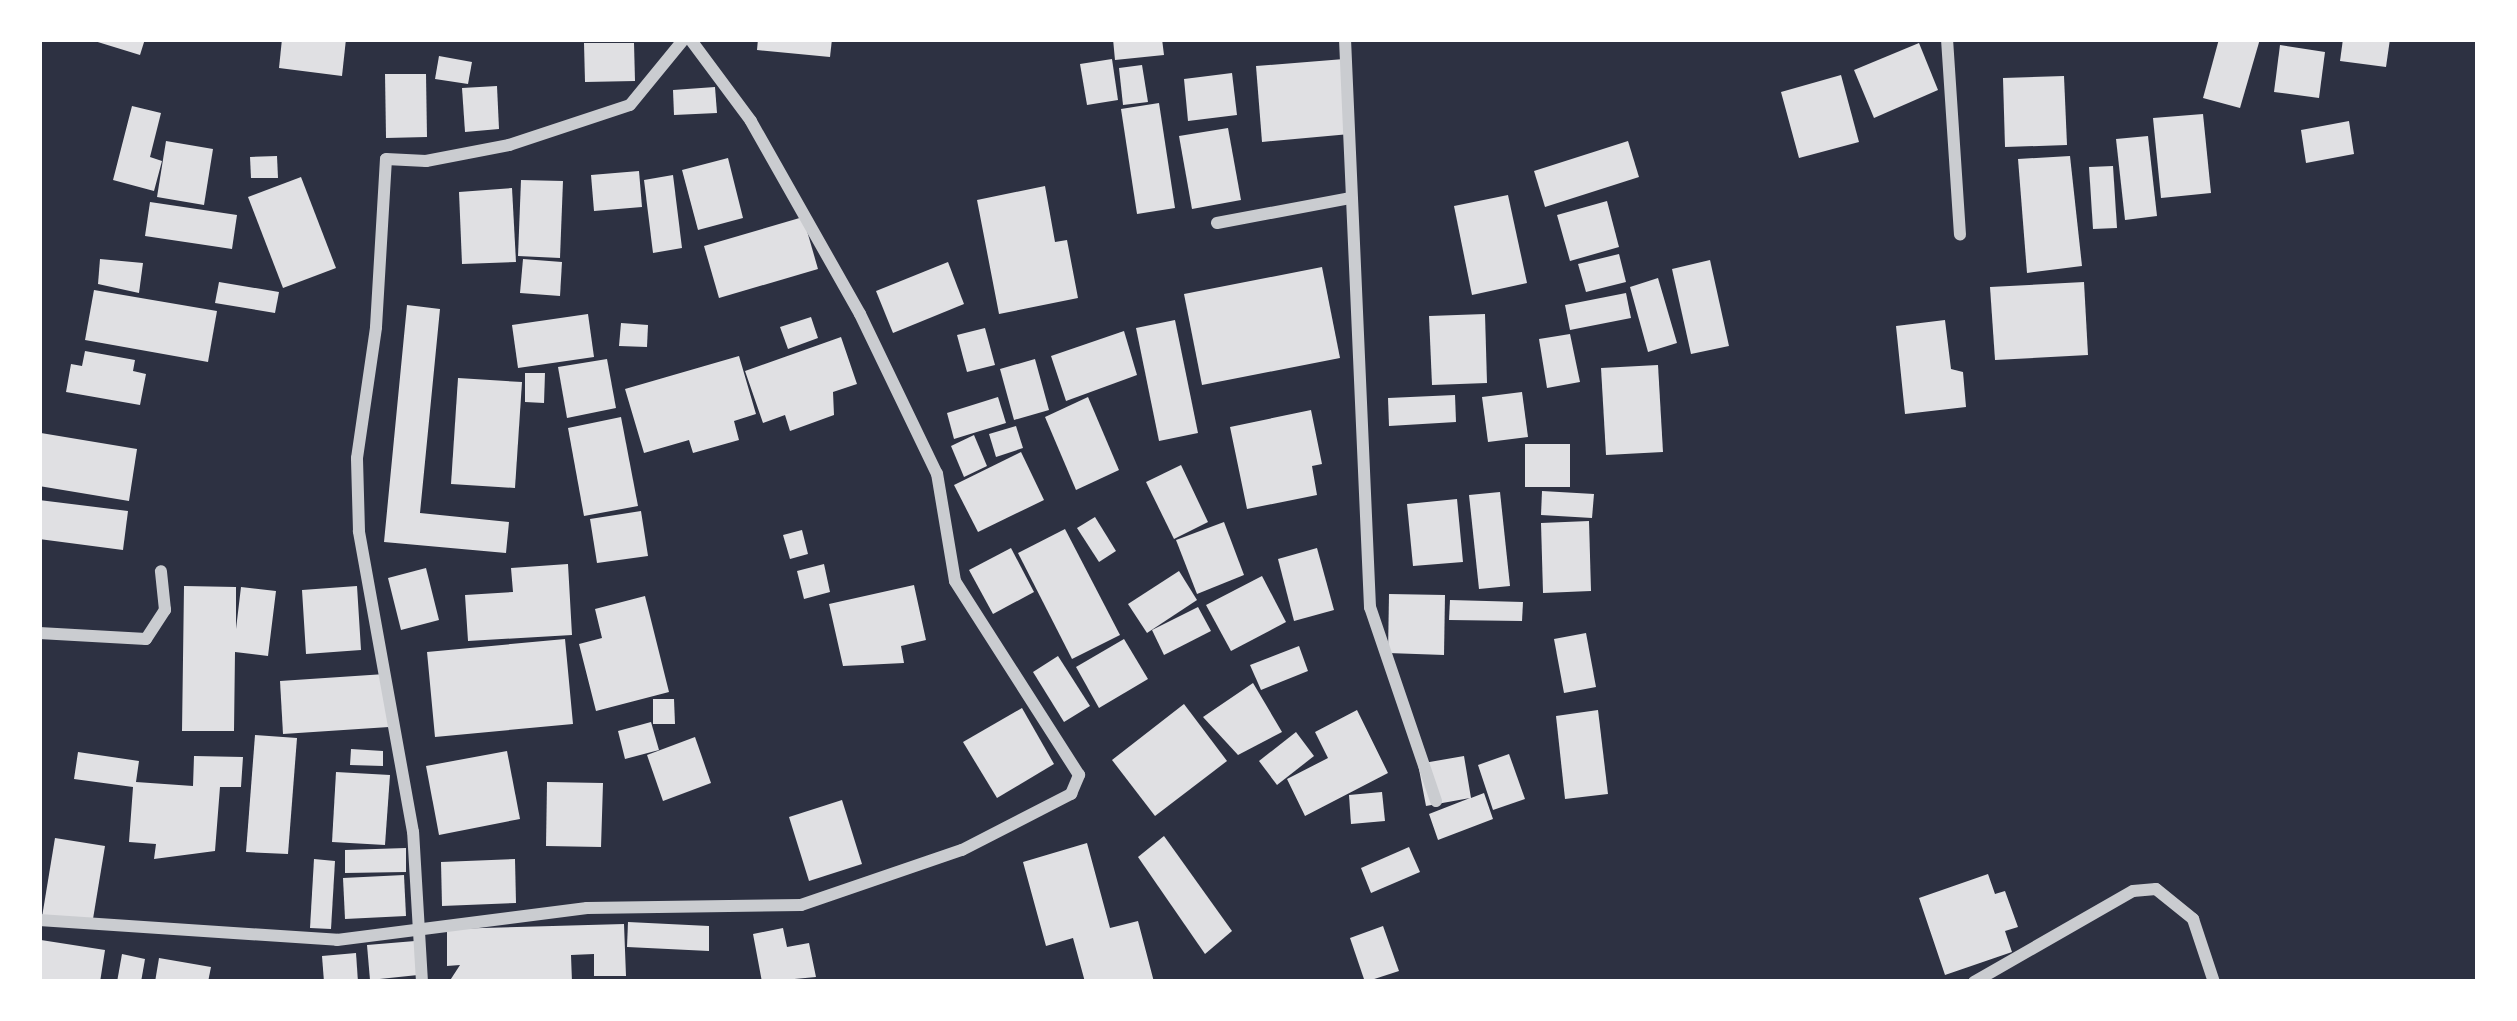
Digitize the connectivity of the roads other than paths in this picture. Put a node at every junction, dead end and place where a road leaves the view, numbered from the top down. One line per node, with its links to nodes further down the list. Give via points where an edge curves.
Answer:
1 (687, 39): 11 (street, via 631,105 508,145 386,160 376,327 357,458 359,531); 11 (street, via 751,121 860,314 937,474 955,581 1069,757 1077,785 1048,809 962,850 801,904 587,908)
2 (1345, 39): 4 (street)
3 (1947, 39): 6 (street)
4 (1350, 198): 5 (street); 9 (street, via 1370,607)
5 (1217, 223)
6 (1960, 235)
7 (161, 571): 8 (street, via 165,610 146,639)
8 (39, 633)
9 (1436, 802)
10 (39, 920): 11 (street, via 337,940)
11 (424, 926): 13 (street)
12 (2211, 980): 14 (street, via 2183,904 2156,889 2133,891)
13 (422, 982)
14 (1974, 982)

